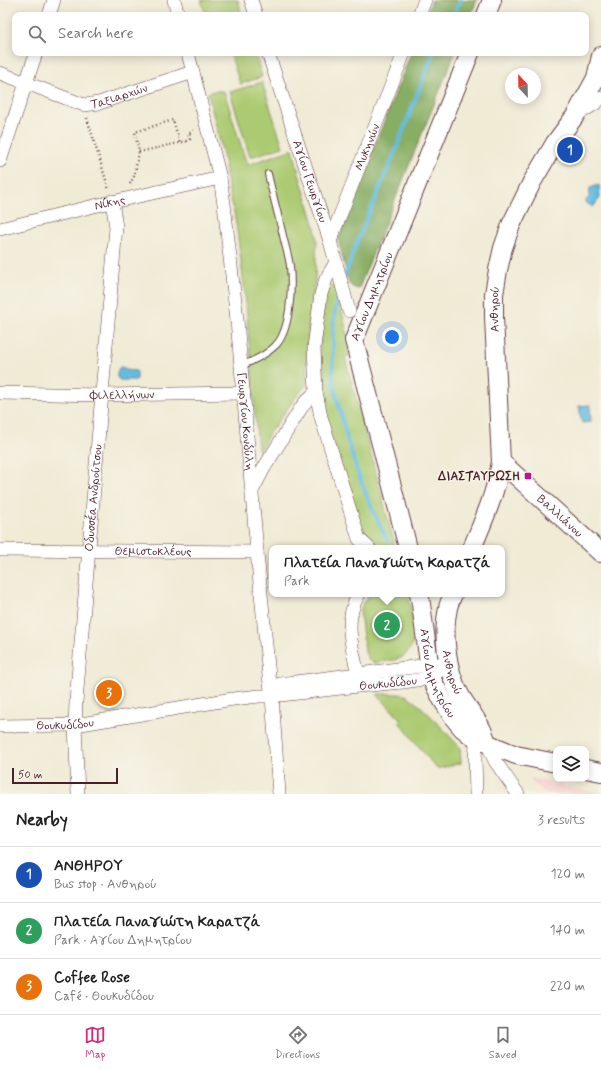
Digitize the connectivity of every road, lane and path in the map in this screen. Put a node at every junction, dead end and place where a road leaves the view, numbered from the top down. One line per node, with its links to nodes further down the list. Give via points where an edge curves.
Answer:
1 (54, 0): 6 (street)
2 (174, 0): 7 (street)
3 (251, 0): 8 (street)
4 (425, 0): 9 (street)
5 (492, 0): 10 (street)
6 (50, 12)
7 (177, 12)
8 (255, 12)
9 (420, 12)
10 (487, 12)
11 (35, 56): 19 (street)
12 (189, 56): 17 (street, Γεωργίου Κονδύλη)
13 (269, 56): 31 (street, Αγίου Γεωργίου)
14 (403, 56): 31 (street, Μυκηνών)
15 (469, 56): 42 (street, Αγίου Δημητρίου, via 354,340)
16 (601, 56): 22 (street, via 596,78)
17 (193, 72): 21 (street, Ταξιαρχών, via 100,103); 28 (street, Γεωργίου Κονδύλη)
18 (0, 73): 19 (street, Ταξιαρχών)
19 (26, 84): 21 (street, Ταξιαρχών); 26 (street)
20 (601, 98): 22 (street, Ανθηρού, via 596,104)
21 (78, 103): 29 (path)
22 (575, 116): 39 (street, Ανθηρού, via 522,201 503,248 498,270 494,317)
23 (180, 142): 24 (path); 25 (path); 25 (path, via 173,120 135,132)
24 (185, 142)
25 (139, 152): 29 (path, via 134,176)
26 (0, 162)
27 (268, 174): 34 (lane, via 290,266 288,319 276,345)
28 (220, 178): 29 (street, Νίκης); 34 (street, Γεωργίου Κονδύλη)
29 (118, 200): 30 (street, Νίκης); 38 (street, Οδυσσέα Ανδρούτσου)
30 (0, 229)
31 (330, 240): 32 (street, Αγίου Γεωργίου)
32 (337, 267): 33 (street, Αγίου Γεωργίου); 35 (street, via 326,279 320,294 314,347)
33 (348, 308)
34 (241, 366): 37 (street, Γεωργίου Κονδύλη)
35 (316, 392): 40 (street, via 298,413); 41 (street, via 321,417 359,539)
36 (0, 393): 38 (street, Φιλελλήνων)
37 (244, 393): 38 (street, Φιλελλήνων); 40 (street, Γεωργίου Κονδύλη)
38 (102, 395): 45 (street, Οδυσσέα Ανδρούτσου)
39 (502, 462): 43 (street, Ανθηρού, via 489,508); 47 (street, Βαλλιάνου)
40 (252, 491): 46 (street, Γεωργίου Κονδύλη)
41 (366, 545)
42 (407, 545)
43 (473, 545)
44 (0, 550): 45 (street, Θεμιστοκλέους)
45 (90, 550): 46 (street, Θεμιστοκλέους); 57 (street, Οδυσσέα Ανδρούτσου)
46 (257, 552): 54 (street, Γεωργίου Κονδύλη)
47 (601, 553)
48 (357, 597): 53 (street, via 350,617 350,642)
49 (420, 599): 50 (street, via 430,610 443,609); 52 (street, Αγίου Δημητρίου)
50 (451, 600): 51 (street, Ανθηρού, via 446,631)
51 (448, 663): 52 (street, Θουκυδίδου); 59 (street, Ανθηρού, via 454,683)
52 (430, 672): 53 (street, Θουκυδίδου); 56 (street, Θουκυδίδου, via 403,682); 59 (street, Αγίου Δημητρίου, via 453,717 462,728)
53 (358, 674): 55 (street, Θουκυδίδου)
54 (269, 676): 55 (street); 56 (street, Γεωργίου Κονδύλη)
55 (280, 684): 56 (street, via 273,689)
56 (272, 696): 57 (street, Θουκυδίδου, via 218,701); 64 (street, Γεωργίου Κονδύλη)
57 (75, 725): 58 (street, Θουκυδίδου); 63 (street, Οδυσσέα Ανδρούτσου)
58 (0, 726)
59 (480, 736): 60 (street, Αγίου Δημητρίου, via 516,755); 65 (street, via 475,758); 66 (street)
60 (553, 762)
61 (589, 770): 62 (street)
62 (601, 772)
63 (78, 794)
64 (279, 794)
65 (476, 794)
66 (518, 794)

